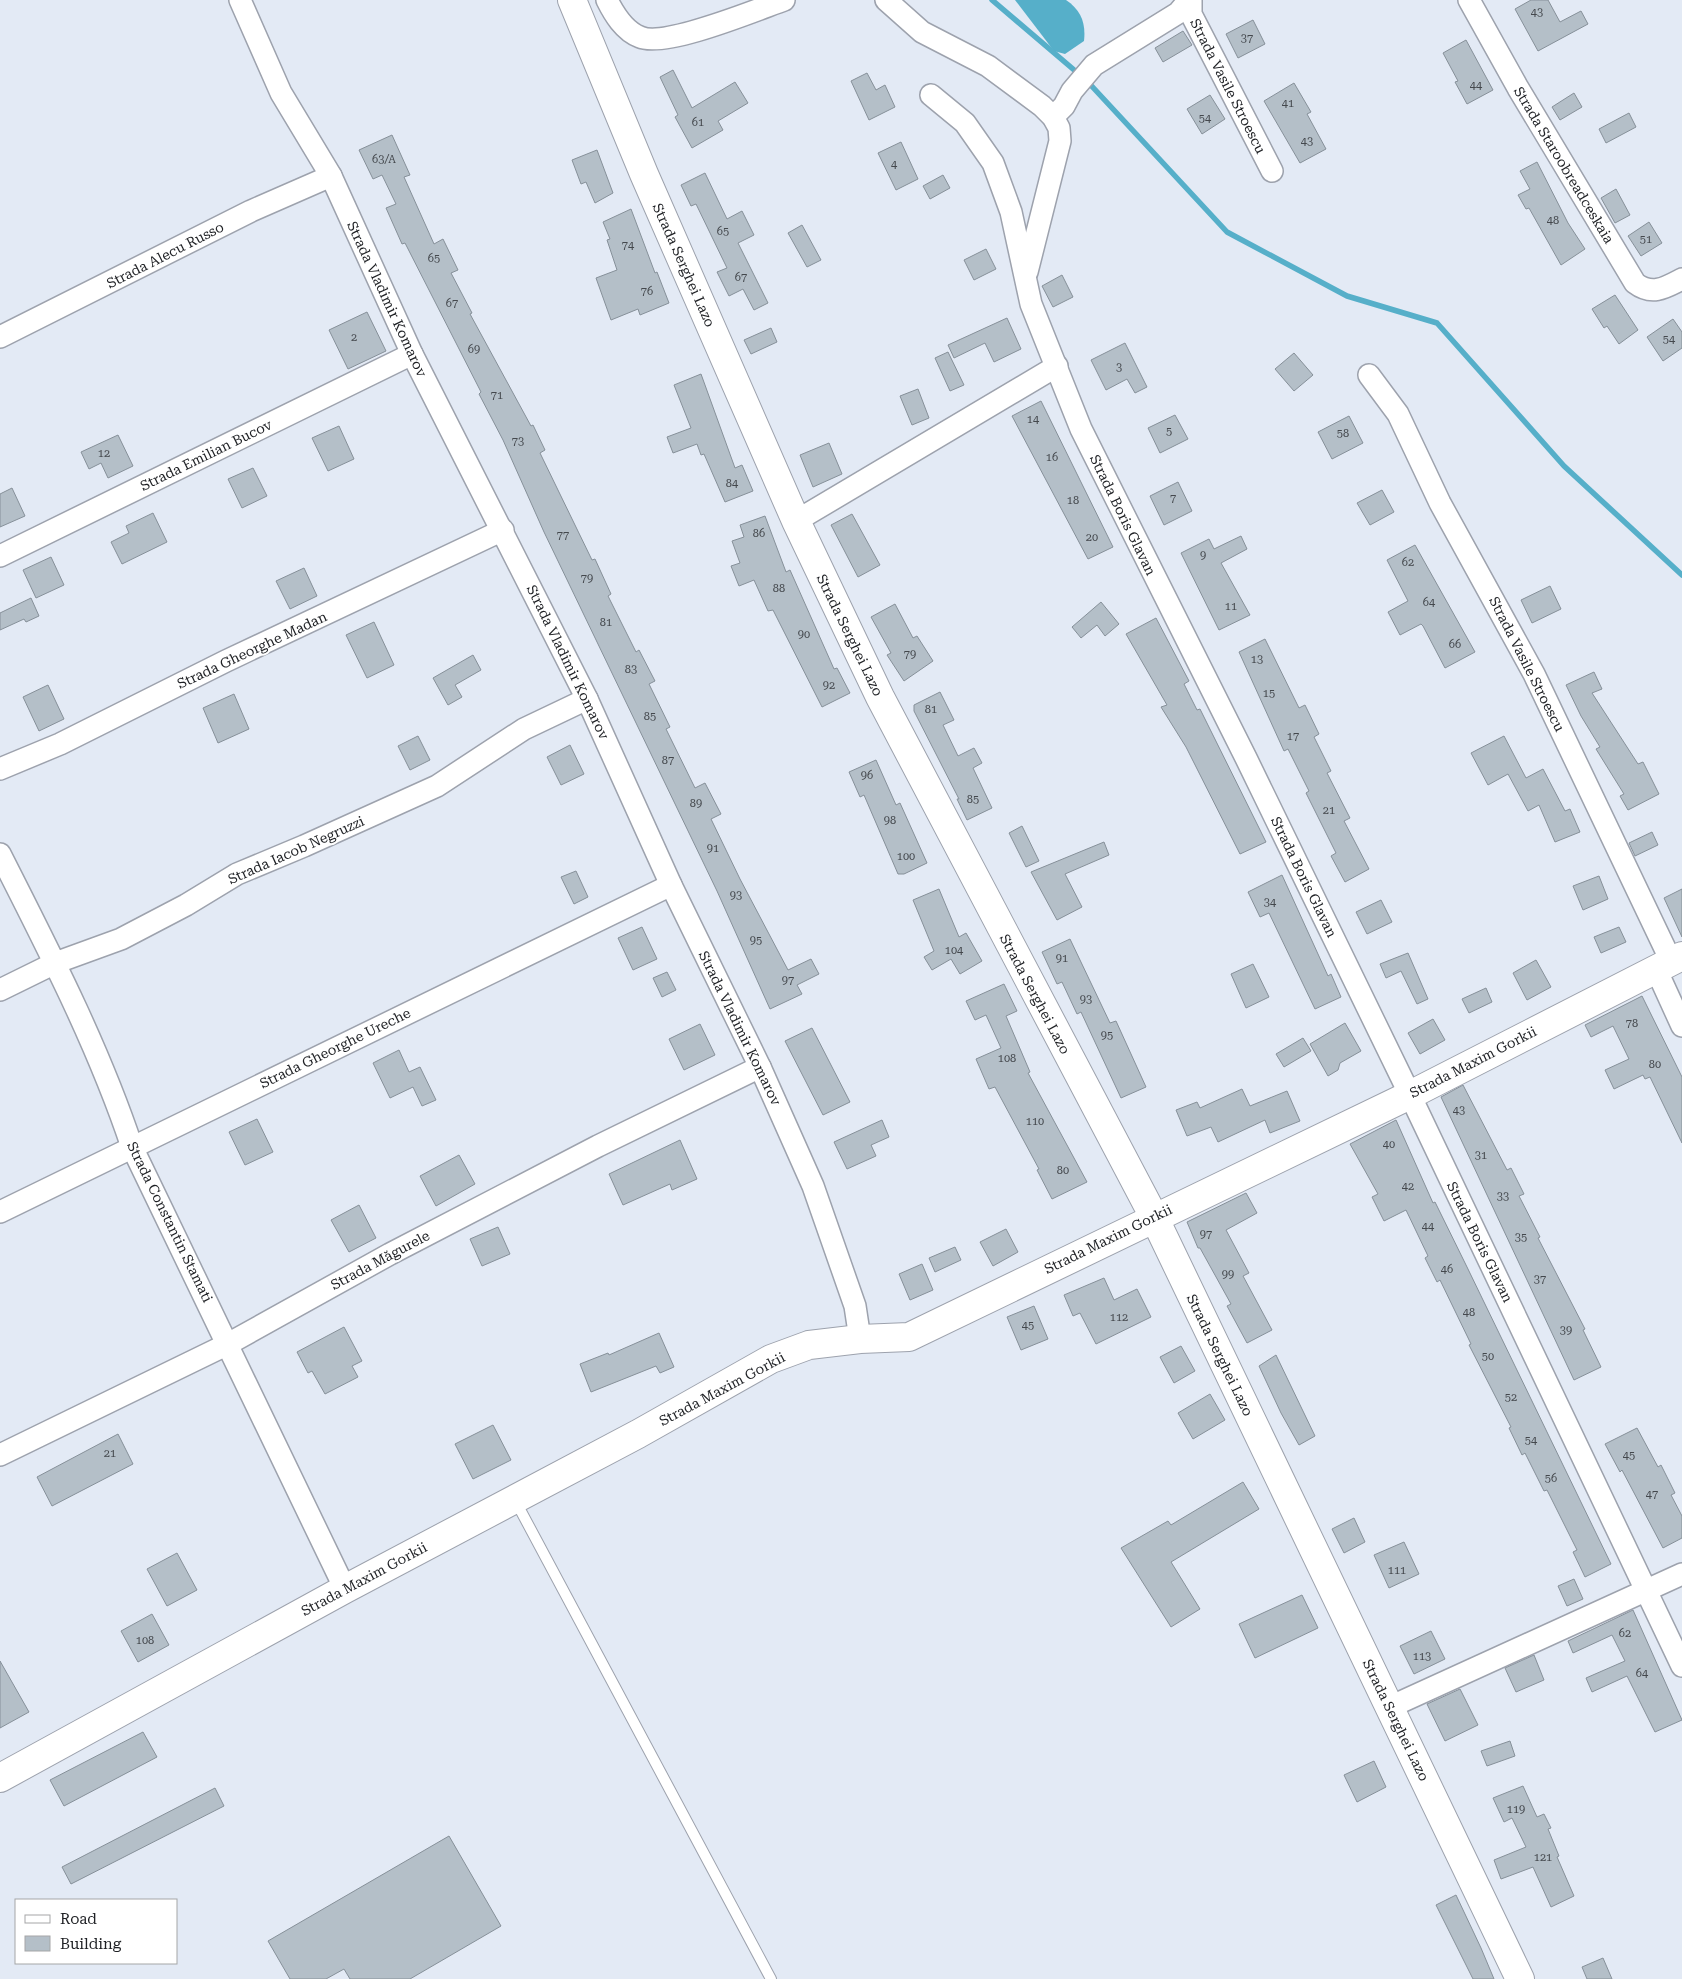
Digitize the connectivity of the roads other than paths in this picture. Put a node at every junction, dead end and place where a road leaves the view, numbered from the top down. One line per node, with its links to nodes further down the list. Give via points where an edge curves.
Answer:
1 (240, 0): 11 (street, Strada Vladimir Komarov, via 281,94)
2 (572, 0): 18 (street, Strada Serghei Lazo, via 644,174)
3 (607, 0): 4 (street, via 624,26 640,38 660,39 685,34)
4 (784, 0)
5 (886, 0): 9 (street, via 922,32 988,66)
6 (1190, 0): 9 (street, via 1178,13 1094,65); 10 (street, Strada Vasile Stroescu, via 1191,14)
7 (1469, 0): 13 (street, Strada Staroobreadceskaia, via 1635,283 1653,291)
8 (931, 95): 12 (street, Strada Boris Glavan, via 965,123 993,163 1011,212)
9 (1053, 117): 12 (street, via 1059,128 1060,141)
10 (1272, 170)
11 (331, 176): 14 (street, Strada Alecu Russo, via 251,211); 15 (street, Strada Vladimir Komarov)
12 (1026, 277): 16 (street, Strada Boris Glavan, via 1031,304)
13 (1682, 279)
14 (0, 337)
15 (412, 354): 19 (street, Strada Vladimir Komarov); 20 (street, Strada Emilian Bucov)
16 (1057, 366): 18 (street); 30 (street, Strada Boris Glavan, via 1081,429)
17 (1369, 375): 25 (street, Strada Vasile Stroescu, via 1398,414 1440,503 1534,674)
18 (796, 521): 33 (street, Strada Serghei Lazo, via 880,697)
19 (503, 530): 21 (street, Strada Vladimir Komarov); 22 (street, Strada Gheorghe Madan, via 226,661 60,744)
20 (0, 556)
21 (587, 699): 24 (street, Strada Vladimir Komarov); 26 (street, Strada Iacob Negruzzi, via 524,729 436,786 237,874 121,939)
22 (0, 769)
23 (0, 854): 26 (street, Strada Constantin Stamati)
24 (671, 885): 29 (street, Strada Vladimir Komarov); 31 (street, Strada Gheorghe Ureche)
25 (1669, 962): 28 (street, Strada Vasile Stroescu); 30 (street, Strada Maxim Gorkii)
26 (55, 963): 27 (street, Strada Iacob Negruzzi); 31 (street, Strada Constantin Stamati, via 116,1100)
27 (0, 990)
28 (1682, 1026)
29 (760, 1067): 34 (street, Strada Vladimir Komarov, via 813,1186 855,1306); 35 (street, Strada Măgurele, via 598,1146)
30 (1410, 1095): 33 (street, Strada Maxim Gorkii); 40 (street, Strada Boris Glavan)
31 (132, 1147): 32 (street, Strada Gheorghe Ureche); 35 (street, Strada Constantin Stamati)
32 (0, 1212)
33 (1154, 1217): 34 (street, Strada Maxim Gorkii, via 909,1337); 42 (street, Strada Serghei Lazo)
34 (860, 1339): 37 (street, Strada Maxim Gorkii, via 809,1345 771,1359)
35 (228, 1344): 36 (street, Strada Măgurele); 39 (street, Strada Constantin Stamati)
36 (0, 1455)
37 (515, 1499): 39 (street, Strada Maxim Gorkii); 44 (lane)
38 (1682, 1574): 40 (street)
39 (345, 1589): 43 (street, Strada Maxim Gorkii)
40 (1646, 1592): 41 (street, Strada Boris Glavan); 42 (street)
41 (1682, 1666)
42 (1390, 1707): 45 (street, Strada Serghei Lazo)
43 (0, 1778)
44 (771, 1979)
45 (1520, 1979)

